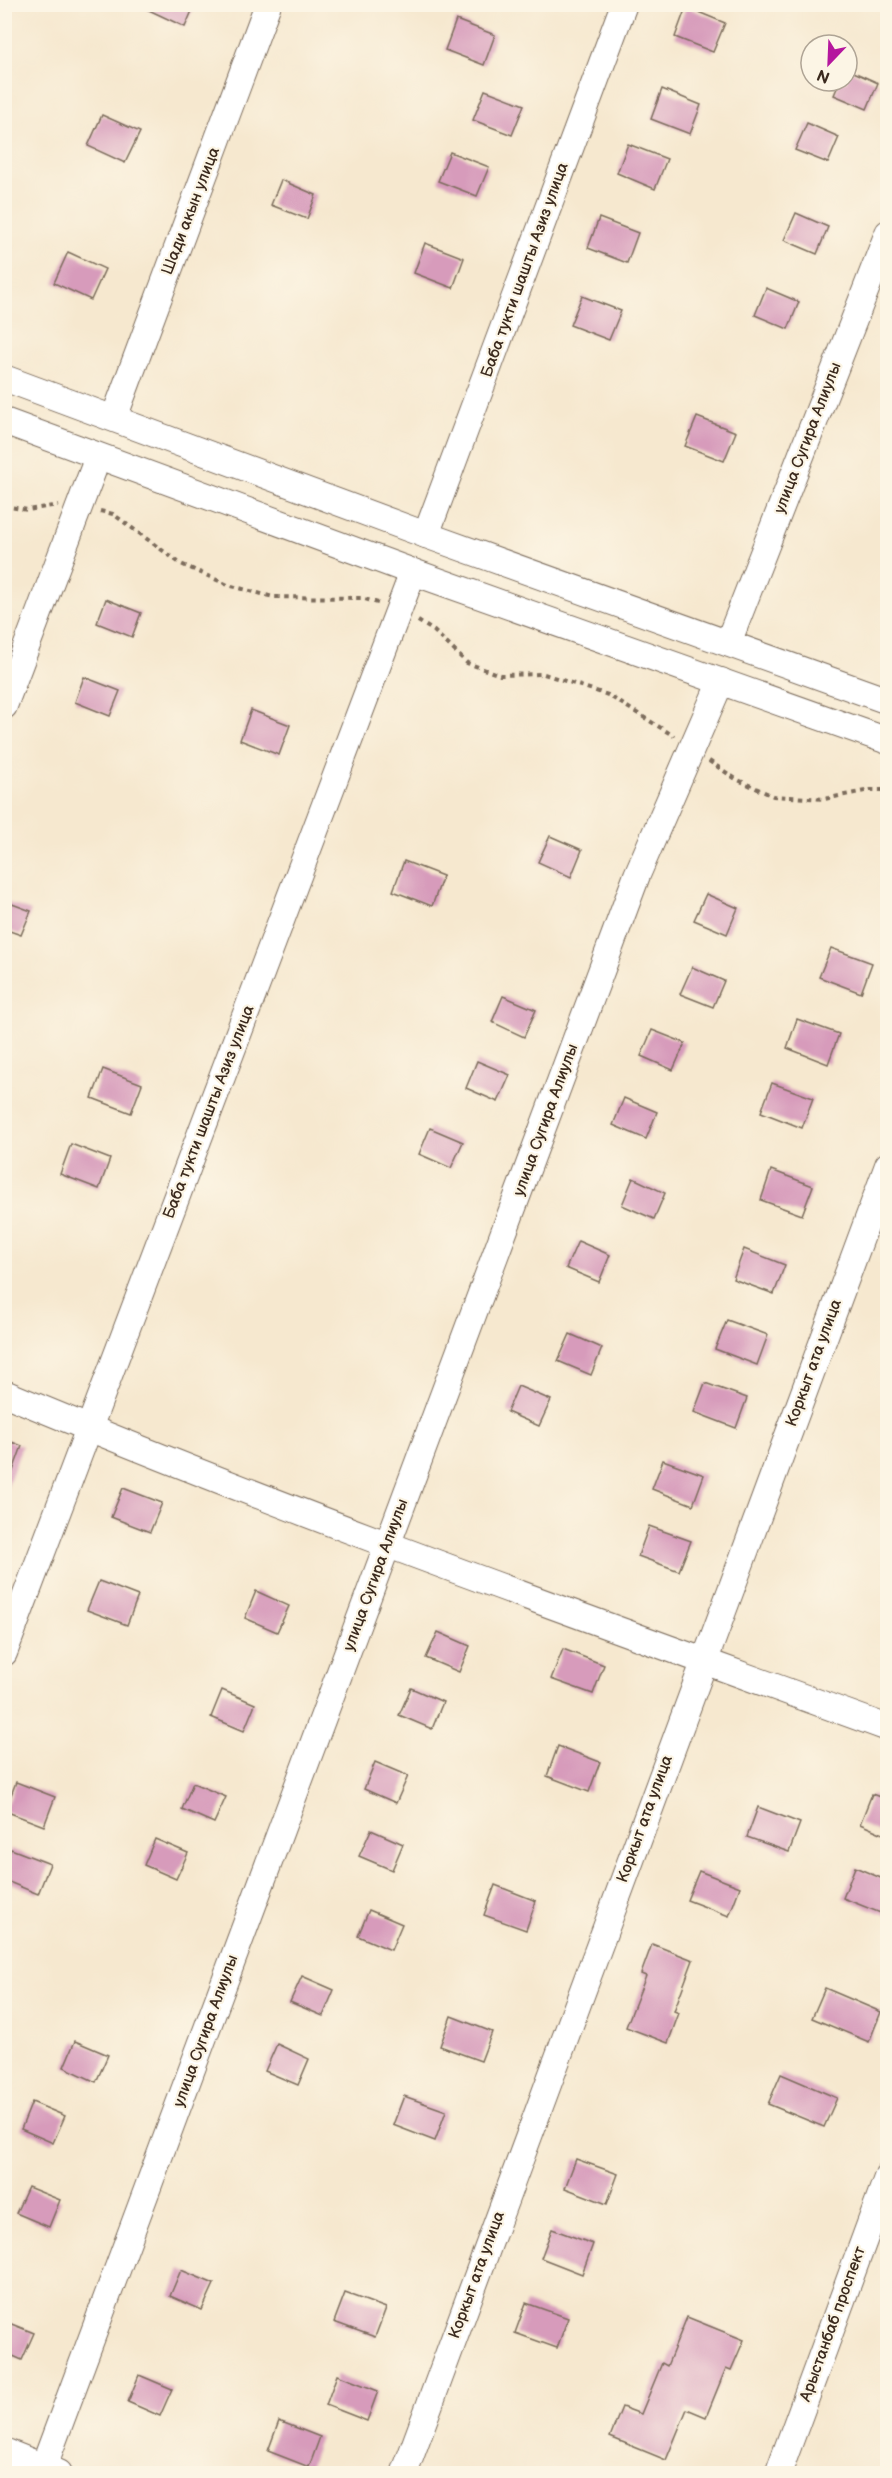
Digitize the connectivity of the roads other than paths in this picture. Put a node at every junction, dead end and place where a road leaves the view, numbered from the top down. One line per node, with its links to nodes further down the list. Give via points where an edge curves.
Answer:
1 (268, 4): 5 (street, Шади акын улица)
2 (624, 4): 8 (street, Баба тукти шашты Азиз улица)
3 (888, 233): 10 (street, улица Сугира Алиулы)
4 (4, 378): 5 (street)
5 (114, 418): 8 (street)
6 (4, 421): 7 (street)
7 (98, 457): 9 (street); 13 (street)
8 (426, 535): 10 (street)
9 (413, 572): 11 (street); 17 (street, Баба тукти шашты Азиз улица)
10 (728, 643): 12 (street)
11 (721, 681): 14 (street); 18 (street, улица Сугира Алиулы, via 638,876)
12 (888, 701)
13 (4, 706)
14 (888, 741)
15 (888, 1165): 20 (street, Коркыт ата улица)
16 (4, 1393): 17 (street)
17 (89, 1428): 18 (street); 19 (street, Баба тукти шашты Азиз улица)
18 (388, 1543): 20 (street); 24 (street, улица Сугира Алиулы)
19 (4, 1653)
20 (704, 1661): 21 (street); 25 (street, Коркыт ата улица)
21 (888, 1728)
22 (888, 2175): 26 (street, Арыстанбаб проспект)
23 (4, 2451): 24 (street)
24 (48, 2472)
25 (404, 2474)
26 (778, 2474)

